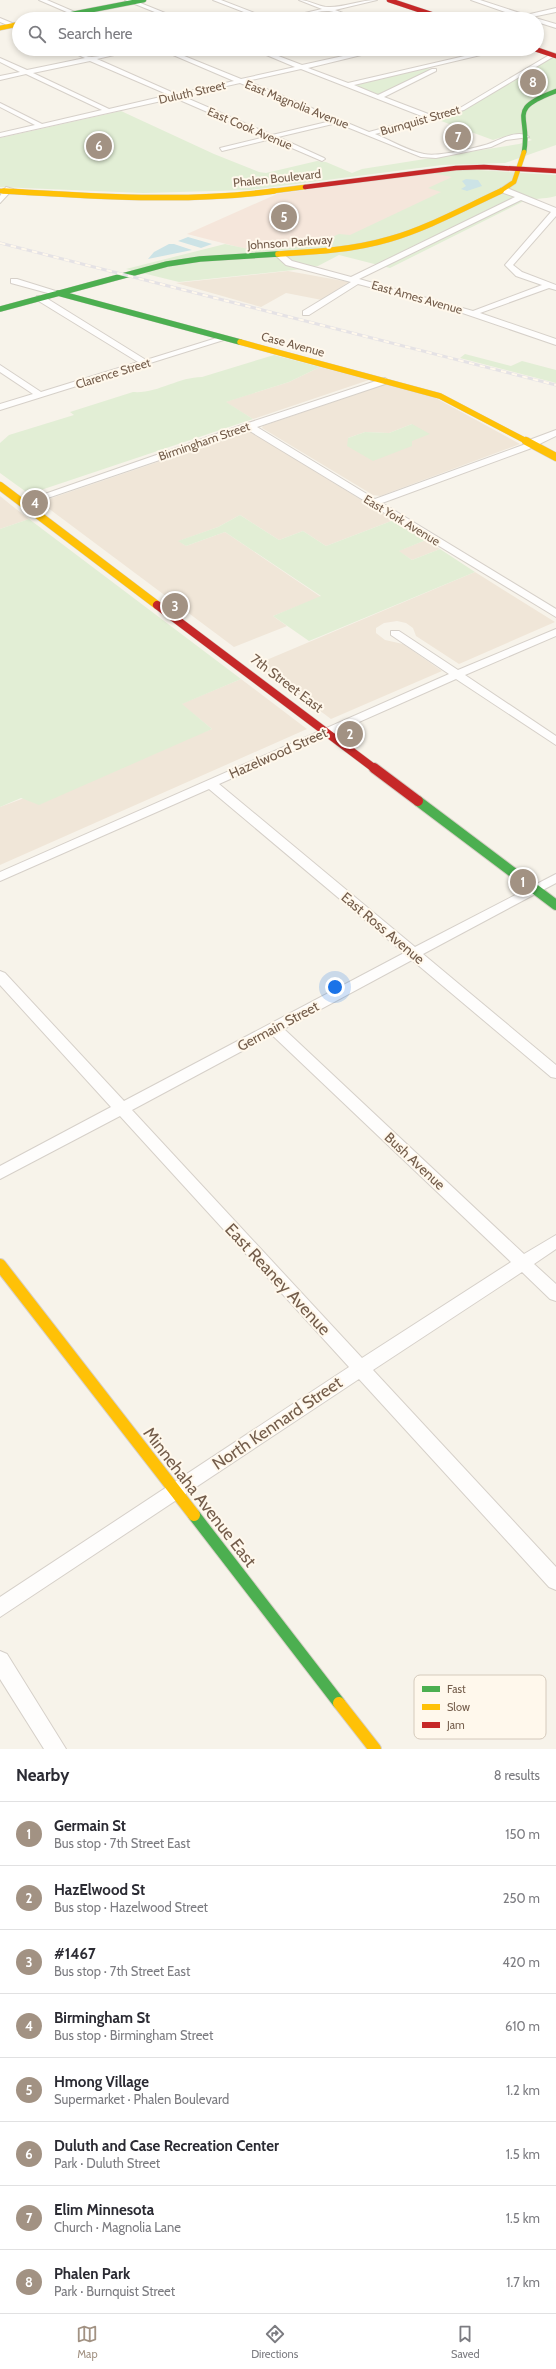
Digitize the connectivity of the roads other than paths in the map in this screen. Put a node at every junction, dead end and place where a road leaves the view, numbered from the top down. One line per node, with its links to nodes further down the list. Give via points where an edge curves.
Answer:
1 (42, 0): 11 (street)
2 (144, 0): 8 (street)
3 (216, 0): 14 (street)
4 (302, 0): 9 (street)
5 (374, 0): 9 (street)
6 (389, 0): 17 (street)
7 (474, 0): 18 (street)
8 (131, 1): 12 (street); 13 (street)
9 (329, 9): 15 (street); 16 (street)
10 (556, 10): 19 (street)
11 (72, 12)
12 (80, 12)
13 (159, 12)
14 (248, 12)
15 (315, 12)
16 (337, 12)
17 (425, 12)
18 (511, 12)
19 (544, 13)
20 (0, 20): 22 (street)
21 (544, 22): 23 (street)
22 (12, 24)
23 (556, 26)
24 (12, 27): 25 (street)
25 (0, 28)
26 (544, 52): 33 (street)
27 (83, 56): 34 (street, East Cook Avenue)
28 (104, 56): 34 (street)
29 (179, 56): 40 (street, East Magnolia Avenue)
30 (273, 56): 37 (street)
31 (353, 56): 37 (street, Duluth Street)
32 (472, 56): 36 (street)
33 (555, 56): 48 (street, Burnquist Street, via 462,109)
34 (90, 59): 38 (street); 44 (street, East Cook Avenue)
35 (0, 60): 38 (street)
36 (441, 63): 41 (street); 45 (street, via 392,92)
37 (302, 67): 40 (street, Duluth Street); 41 (street)
38 (26, 72): 39 (street); 47 (street)
39 (0, 78)
40 (240, 81): 44 (street, Duluth Street); 49 (street, East Magnolia Avenue)
41 (347, 85): 45 (street)
42 (556, 91): 50 (street, via 528,105 522,114)
43 (556, 95): 50 (street, via 529,111)
44 (175, 96): 47 (street, Duluth Street); 54 (street, East Cook Avenue)
45 (378, 97): 48 (street)
46 (0, 105): 51 (street)
47 (109, 111): 51 (street, Duluth Street)
48 (432, 118): 52 (street, Burnquist Street)
49 (337, 121): 52 (street, East Magnolia Avenue); 54 (street)
50 (524, 125): 55 (street)
51 (42, 126): 53 (street, Duluth Street)
52 (368, 134): 55 (street, East Magnolia Avenue, via 423,156 489,146 508,138)
53 (0, 135)
54 (271, 137): 56 (street); 57 (street, East Cook Avenue)
55 (526, 137): 59 (street)
56 (222, 149)
57 (322, 159)
58 (556, 168): 59 (street, Phalen Boulevard)
59 (518, 171): 60 (street, Phalen Boulevard); 61 (street, Phalen Boulevard, via 484,167 438,170 246,195 135,198); 61 (street, Phalen Boulevard, via 477,164 248,192 140,195); 62 (street, Johnson Parkway, via 514,182)
60 (556, 171)
61 (4, 190): 64 (street)
62 (504, 190): 63 (street); 66 (street, Johnson Parkway, via 411,232 384,241 334,251)
63 (521, 197): 65 (street); 67 (street)
64 (0, 201)
65 (556, 211): 69 (street, via 509,265 516,273)
66 (279, 255): 67 (street, East Ames Avenue, via 286,262); 71 (street, Johnson Parkway, via 200,259 167,264)
67 (355, 280): 74 (street); 75 (street, East Ames Avenue)
68 (14, 281): 71 (street, Case Avenue)
69 (546, 286): 70 (street); 75 (street)
70 (556, 288)
71 (58, 293): 72 (street, Johnson Parkway); 76 (street, Case Avenue)
72 (40, 298): 73 (street, Johnson Parkway); 78 (street)
73 (0, 309)
74 (306, 313)
75 (474, 314): 77 (street, East Ames Avenue)
76 (226, 338): 78 (street, Clarence Street); 80 (street, Case Avenue)
77 (556, 342)
78 (146, 363): 81 (street, Clarence Street)
79 (0, 368): 81 (street)
80 (385, 381): 83 (street, Birmingham Street); 85 (street, Case Avenue, via 440,396)
81 (40, 395): 82 (street, Clarence Street)
82 (0, 407)
83 (248, 426): 88 (street, Birmingham Street); 89 (street, East York Avenue)
84 (556, 433): 85 (street)
85 (531, 444): 86 (street, Case Avenue); 89 (street)
86 (556, 457)
87 (0, 486): 88 (street, 7th Street East)
88 (24, 503): 94 (street, 7th Street East)
89 (374, 503): 90 (street, East York Avenue)
90 (556, 614)
91 (556, 632): 93 (street, Hazelwood Street)
92 (395, 633): 93 (street)
93 (458, 675): 94 (street, Hazelwood Street); 95 (street)
94 (327, 732): 96 (street, Hazelwood Street); 99 (street, 7th Street East)
95 (556, 742)
96 (210, 783): 97 (street, Hazelwood Street); 101 (street, East Ross Avenue)
97 (0, 876)
98 (556, 878): 99 (street, Germain Street)
99 (535, 889): 100 (street, 7th Street East); 101 (street, Germain Street)
100 (556, 905)
101 (414, 954): 103 (street, Germain Street); 104 (street, East Ross Avenue)
102 (0, 976): 105 (street, East Reaney Avenue)
103 (274, 1028): 105 (street, Germain Street); 108 (street, Bush Avenue)
104 (556, 1073)
105 (121, 1109): 106 (street, Germain Street); 111 (street, East Reaney Avenue)
106 (0, 1173)
107 (556, 1241): 108 (street, North Kennard Street)
108 (523, 1263): 110 (street, Bush Avenue); 111 (street, North Kennard Street)
109 (0, 1265): 112 (street, Minnehaha Avenue East)
110 (556, 1294)
111 (360, 1369): 112 (street, North Kennard Street); 113 (street, East Reaney Avenue)
112 (175, 1492): 114 (street, North Kennard Street); 117 (street, Minnehaha Avenue East)
113 (556, 1582)
114 (0, 1608)
115 (0, 1661): 116 (street)
116 (56, 1749)
117 (375, 1749)

